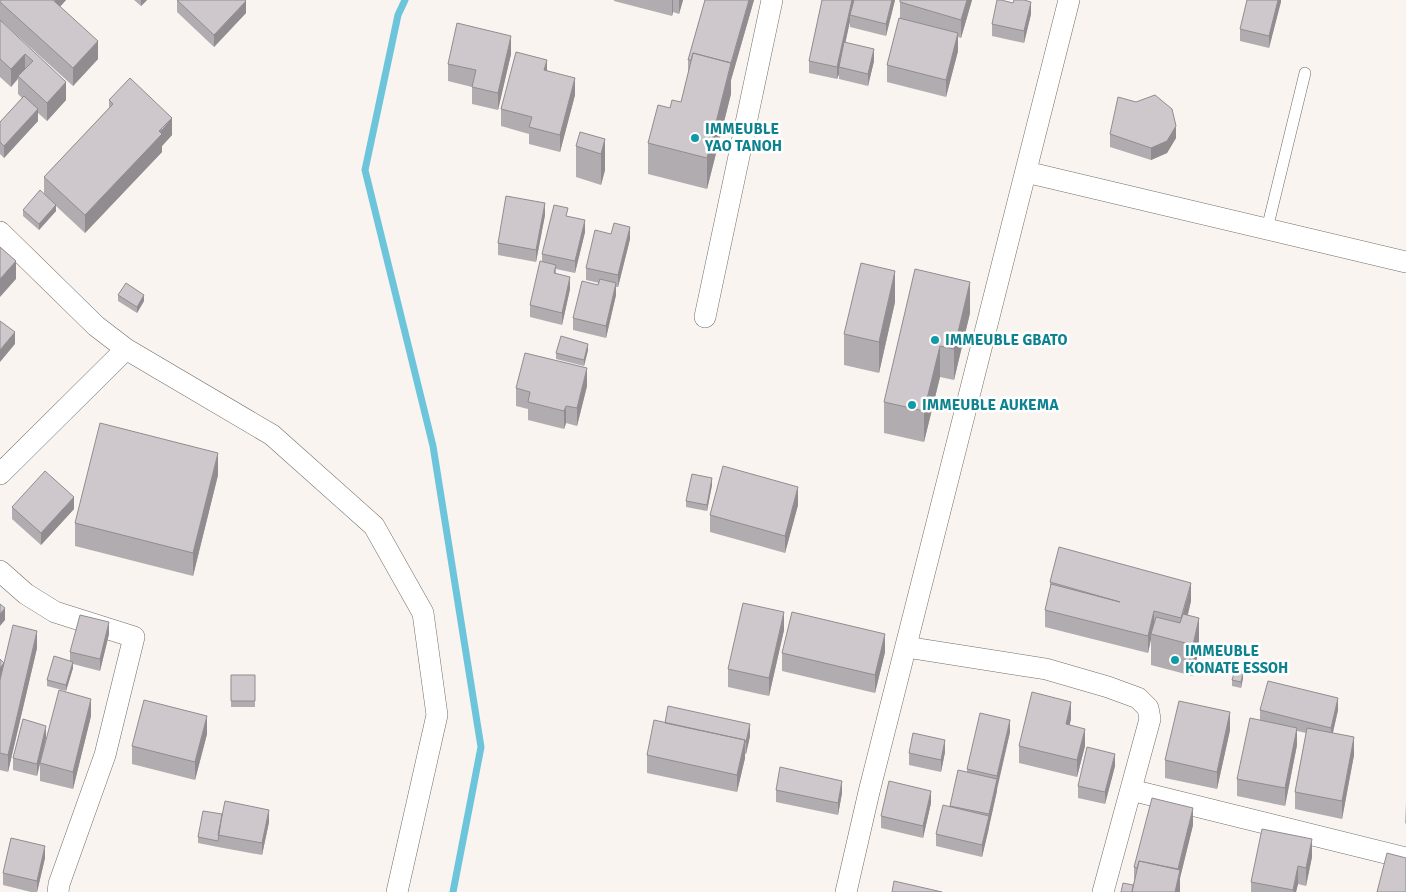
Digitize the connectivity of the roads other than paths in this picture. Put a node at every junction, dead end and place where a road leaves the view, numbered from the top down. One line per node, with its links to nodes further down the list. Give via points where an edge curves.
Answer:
1 (772, 0): 8 (street)
2 (1069, 0): 4 (street)
3 (1305, 73): 5 (lane)
4 (1026, 172): 5 (street); 12 (street)
5 (1267, 229): 7 (street)
6 (0, 232): 9 (street, via 96,326)
7 (1406, 262)
8 (705, 317)
9 (126, 349): 10 (street); 16 (street, via 272,435 374,526 423,613 437,716)
10 (0, 474)
11 (0, 571): 15 (street, via 26,594 55,612 134,637 105,754)
12 (906, 647): 13 (street, via 1046,669 1138,698 1148,708 1150,720); 17 (street)
13 (1131, 790): 14 (street); 18 (street)
14 (1406, 858)
15 (58, 892)
16 (397, 892)
17 (846, 892)
18 (1103, 892)

